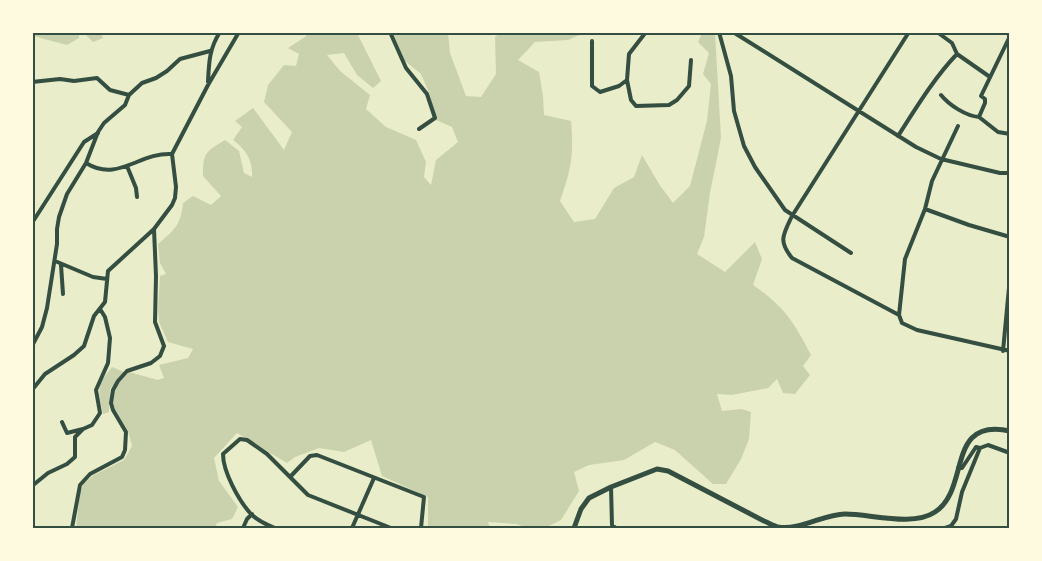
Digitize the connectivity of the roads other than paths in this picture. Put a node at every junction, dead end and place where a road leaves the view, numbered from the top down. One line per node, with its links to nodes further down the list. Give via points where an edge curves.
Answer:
1 (239, 32): 17 (street)
2 (390, 32): 23 (street, via 406,68 427,94 435,118)
3 (646, 32): 15 (street, via 629,54)
4 (719, 32): 34 (street, via 744,146 768,188)
5 (733, 32): 20 (street)
6 (909, 32): 20 (street)
7 (937, 32): 12 (street, via 952,43)
8 (219, 33): 11 (street)
9 (1010, 36): 14 (street)
10 (592, 41): 15 (street, via 592,86 600,92)
11 (210, 51): 17 (street); 19 (street, via 180,59 156,78 142,82)
12 (957, 54): 14 (street); 26 (street)
13 (691, 60): 15 (street, via 689,86 669,105 636,106 631,100)
14 (990, 77): 21 (street, via 981,96 985,103)
15 (627, 80)
16 (32, 82): 19 (street, via 97,78 110,90)
17 (208, 85): 27 (street)
18 (941, 95): 21 (street, via 960,110)
19 (129, 96): 24 (street, via 125,105)
20 (859, 110): 26 (street); 34 (street)
21 (979, 116): 25 (street, via 998,132)
22 (958, 126): 28 (street)
23 (419, 129)
24 (98, 132): 29 (street); 35 (street, via 84,142)
25 (1010, 134)
26 (898, 136): 28 (street)
27 (172, 154): 30 (street, via 162,153); 36 (street, via 175,198)
28 (941, 159): 31 (street); 33 (street)
29 (86, 164): 30 (street, via 110,172); 39 (street, via 67,194 59,216)
30 (127, 166): 32 (street)
31 (1010, 174)
32 (137, 197)
33 (925, 209): 37 (street); 45 (street, via 905,259)
34 (792, 216): 38 (street); 45 (street, via 782,237 784,249 792,258)
35 (32, 224)
36 (154, 229): 42 (street, via 108,271); 62 (street, via 155,322 164,346 160,356 151,363 127,371 113,390 111,402 126,432 125,450 122,457 90,474 80,485)
37 (1010, 236)
38 (851, 253)
39 (55, 261): 40 (street); 46 (street, via 42,327)
40 (61, 265): 42 (street); 43 (street)
41 (1010, 277): 47 (street)
42 (107, 279): 44 (street, via 105,302)
43 (63, 294)
44 (100, 309): 49 (street, via 94,316 84,346 44,374); 51 (street, via 110,338 108,363 96,390 100,414 92,425)
45 (899, 315): 47 (street, via 902,323 917,330)
46 (32, 346)
47 (1003, 351): 48 (street)
48 (1010, 351)
49 (32, 390)
50 (62, 422): 51 (street, via 67,433)
51 (83, 429): 58 (street, via 75,437 75,457)
52 (1010, 431): 55 (street, via 998,429 976,434 966,445)
53 (980, 448): 54 (street, via 988,446); 55 (street, via 976,447 962,468); 70 (street, via 962,492 956,519)
54 (1010, 453)
55 (958, 468): 59 (street, via 944,506 922,518 844,514 792,527 764,522 668,471 657,469)
56 (290, 477): 57 (street, via 310,456 317,455); 60 (street, via 268,454 247,440 240,439 223,454 223,464 237,495); 61 (street, via 308,494)
57 (374, 478): 61 (street); 67 (street, via 424,497)
58 (32, 486)
59 (611, 487): 68 (street, via 589,498); 69 (street, via 612,525)
60 (252, 514): 63 (street); 64 (street)
61 (358, 515): 65 (street); 66 (street)
62 (72, 528)
63 (243, 528)
64 (274, 528)
65 (352, 528)
66 (391, 528)
67 (421, 528)
68 (574, 528)
69 (616, 528)
70 (945, 528)

